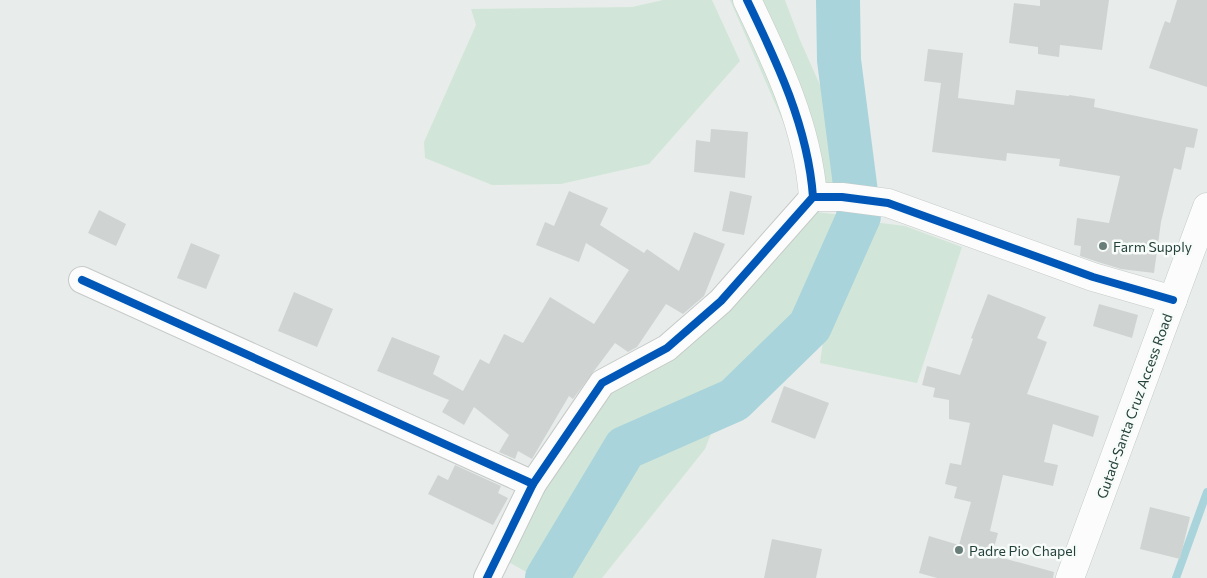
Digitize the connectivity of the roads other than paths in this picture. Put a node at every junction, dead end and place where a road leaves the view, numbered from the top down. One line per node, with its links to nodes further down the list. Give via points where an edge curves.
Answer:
1 (747, 0): 2 (street, via 780,68 803,137 812,174)
2 (813, 197): 5 (street, via 888,203 1093,277); 6 (street, via 721,301 667,348 602,383)
3 (1207, 207): 5 (street, Gutad-Santa Cruz Access Road)
4 (82, 280): 6 (street)
5 (1173, 300): 8 (street, Gutad-Santa Cruz Access Road)
6 (533, 484): 7 (street)
7 (487, 578)
8 (1070, 578)

